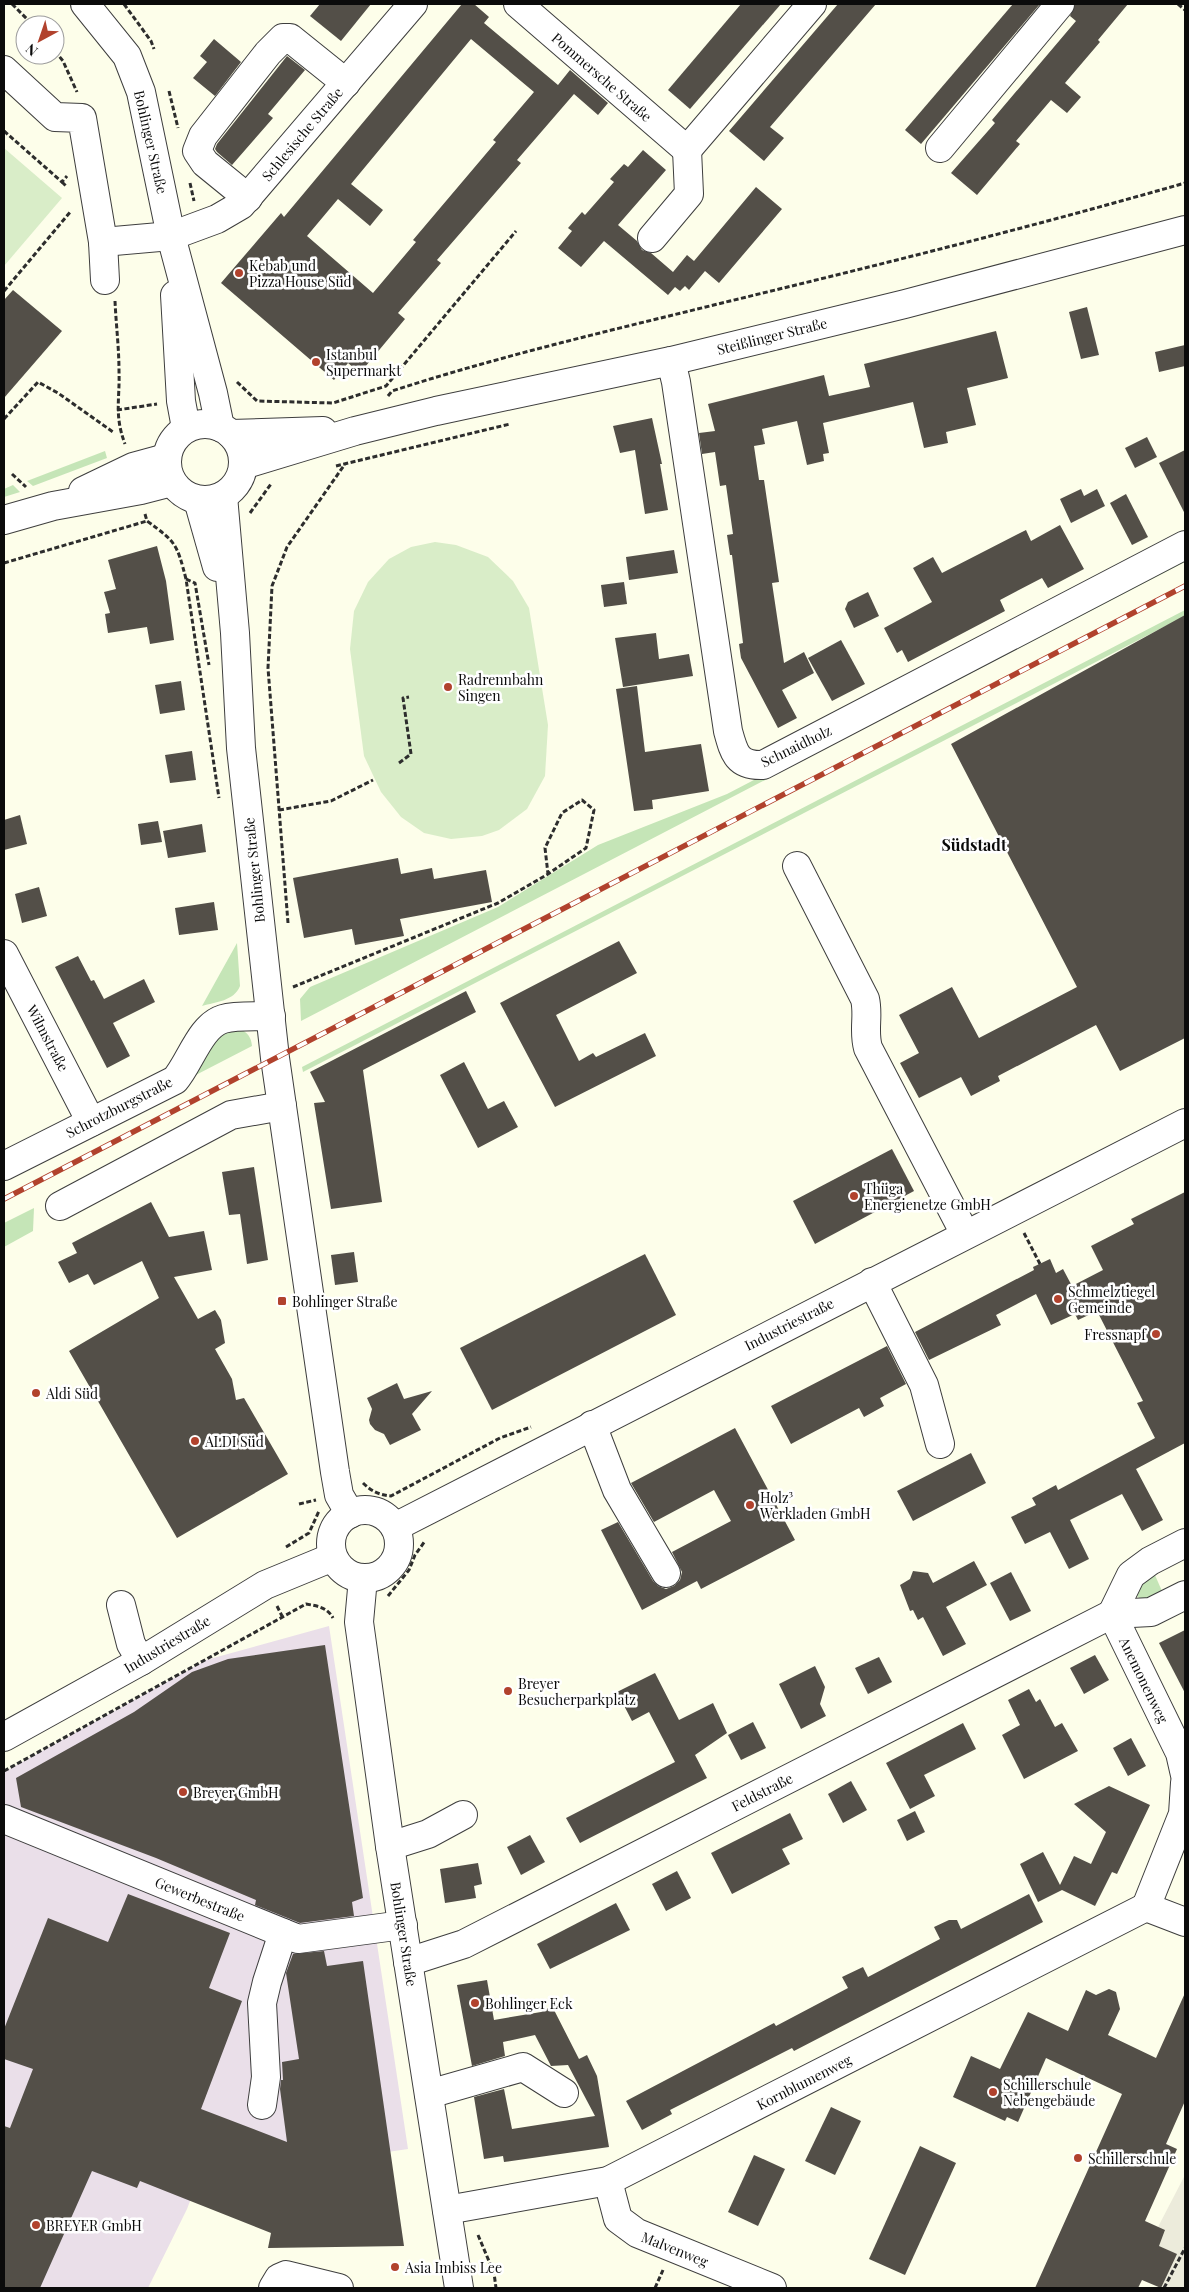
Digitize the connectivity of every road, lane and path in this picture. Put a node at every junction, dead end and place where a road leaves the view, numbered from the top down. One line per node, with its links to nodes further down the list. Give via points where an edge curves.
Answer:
1 (12, 4): 10 (path)
2 (86, 4): 29 (street, Bohlinger Straße, via 127,56 141,92)
3 (124, 4): 11 (path, via 151,41)
4 (414, 4): 14 (street, Schlesische Straße)
5 (518, 4): 18 (street, Pommersche Straße)
6 (812, 4): 18 (street)
7 (1060, 4): 17 (street)
8 (1178, 4): 9 (path)
9 (1185, 10)
10 (23, 15)
11 (157, 58)
12 (4, 70): 19 (street, via 56,116 82,118)
13 (166, 83): 16 (path)
14 (346, 83): 24 (street, Schlesische Straße); 24 (street, via 290,38 282,38 268,53 203,136 197,150 205,163)
15 (4, 131): 20 (path)
16 (180, 136)
17 (940, 148)
18 (687, 150): 30 (street, via 689,194)
19 (88, 154): 20 (path); 31 (street)
20 (62, 182): 23 (path)
21 (190, 182): 26 (path)
22 (1185, 183): 37 (path, via 1060,218 558,343 392,391)
23 (68, 188)
24 (248, 198): 26 (street, Schlesische Straße, via 242,205)
25 (74, 207): 33 (path)
26 (199, 226): 29 (street, Schlesische Straße)
27 (1185, 230): 34 (street, Steißlinger Straße, via 905,304)
28 (516, 231): 36 (path, via 386,386 333,403 257,401 238,384)
29 (171, 236): 31 (street, Schlesische Straße); 40 (street, Bohlinger Straße, via 181,400); 41 (street, Bohlinger Straße)
30 (652, 238)
31 (103, 242): 32 (street)
32 (105, 280)
33 (4, 290)
34 (671, 361): 42 (street, Steißlinger Straße); 51 (street, Schnaidholz, via 728,731 734,751 741,761 751,765 763,765)
35 (120, 373): 39 (path)
36 (235, 375)
37 (384, 402)
38 (4, 419): 43 (path, via 38,382)
39 (119, 428)
40 (186, 428): 41 (street, Steißlinger Straße, via 202,424); 46 (street, via 172,441)
41 (226, 430): 42 (street, Steißlinger Straße); 45 (street, via 238,443)
42 (355, 430): 45 (street, Steißlinger Straße)
43 (113, 432)
44 (345, 463): 57 (path, via 287,547 272,586 268,668)
45 (243, 465): 47 (street, via 237,483)
46 (169, 470): 47 (street, via 183,494); 49 (street)
47 (210, 498): 63 (street, Bohlinger Straße, via 235,633 241,748)
48 (144, 506): 50 (path)
49 (4, 520)
50 (147, 521): 52 (path); 56 (path, via 172,539 186,579)
51 (1185, 545)
52 (4, 563)
53 (409, 697): 54 (path, via 402,698 411,754)
54 (399, 762)
55 (373, 780): 57 (path, via 331,802)
56 (220, 805)
57 (279, 810): 60 (path)
58 (797, 866): 70 (street, via 865,999 868,1010 864,1036 868,1048)
59 (548, 874): 59 (path, via 586,848 594,810 582,800 562,813 545,848); 63 (path, via 498,903)
60 (288, 928)
61 (4, 954): 65 (street, Wilmstraße)
62 (292, 977): 63 (path)
63 (277, 997): 64 (street, Bohlinger Straße); 65 (street, Schrotzburgstraße, via 215,1022 206,1030 174,1080)
64 (282, 1106): 68 (street, via 231,1115); 79 (street, Bohlinger Straße, via 335,1472 340,1495)
65 (91, 1122): 67 (street, Schrotzburgstraße)
66 (1185, 1123): 70 (street, Industriestraße)
67 (4, 1166)
68 (60, 1206)
69 (1023, 1230): 71 (path)
70 (965, 1234): 72 (street, Industriestraße)
71 (1040, 1264)
72 (872, 1282): 73 (street, Industriestraße); 74 (street, via 924,1385)
73 (592, 1426): 80 (street, Industriestraße); 84 (street, via 617,1490)
74 (940, 1444)
75 (422, 1479): 76 (path, via 391,1496)
76 (370, 1490)
77 (319, 1499): 78 (path)
78 (299, 1504)
79 (350, 1514): 80 (street, via 366,1510 376,1512); 83 (street, via 334,1529)
80 (395, 1527): 85 (street, via 399,1542 393,1564 385,1572)
81 (432, 1537): 87 (path, via 425,1541 409,1570)
82 (1185, 1543): 89 (street, via 1131,1575)
83 (333, 1557): 85 (street, via 345,1572); 91 (street, Industriestraße, via 266,1585)
84 (666, 1573)
85 (363, 1578): 98 (street, Bohlinger Straße, via 359,1622)
86 (1185, 1595): 89 (street, Feldstraße, via 1151,1612)
87 (384, 1602)
88 (121, 1606): 91 (street, via 131,1644)
89 (1112, 1614): 94 (street, Anemonenweg, via 1180,1753); 103 (street, Feldstraße, via 464,1944)
90 (336, 1625): 93 (path, via 330,1613 306,1604)
91 (141, 1661): 92 (street, Industriestraße)
92 (4, 1737)
93 (4, 1771)
94 (1185, 1775)
95 (1185, 1783): 99 (street, via 1183,1814)
96 (463, 1815): 98 (street, via 428,1834)
97 (4, 1819): 102 (street, Gewerbestraße)
98 (390, 1846): 101 (street, Bohlinger Straße)
99 (1146, 1908): 100 (street); 107 (street, Kornblumenweg)
100 (1185, 1922)
101 (403, 1925): 102 (street, Gewerbestraße, via 298,1939); 103 (street, Bohlinger Straße)
102 (283, 1933): 106 (street, via 262,2003 266,2078)
103 (408, 1962): 105 (street, Bohlinger Straße)
104 (564, 2093): 105 (street, via 523,2067)
105 (429, 2094): 108 (street, Bohlinger Straße)
106 (262, 2105)
107 (608, 2181): 108 (street, Kornblumenweg); 114 (street, Malvenweg, via 618,2219 636,2233)
108 (457, 2208): 112 (street, Bohlinger Straße); 113 (path, via 494,2273)
109 (1185, 2248): 115 (path)
110 (273, 2288): 111 (street, via 278,2278 286,2275)
111 (339, 2288)
112 (459, 2288)
113 (496, 2288)
114 (772, 2288)
115 (1164, 2288)

